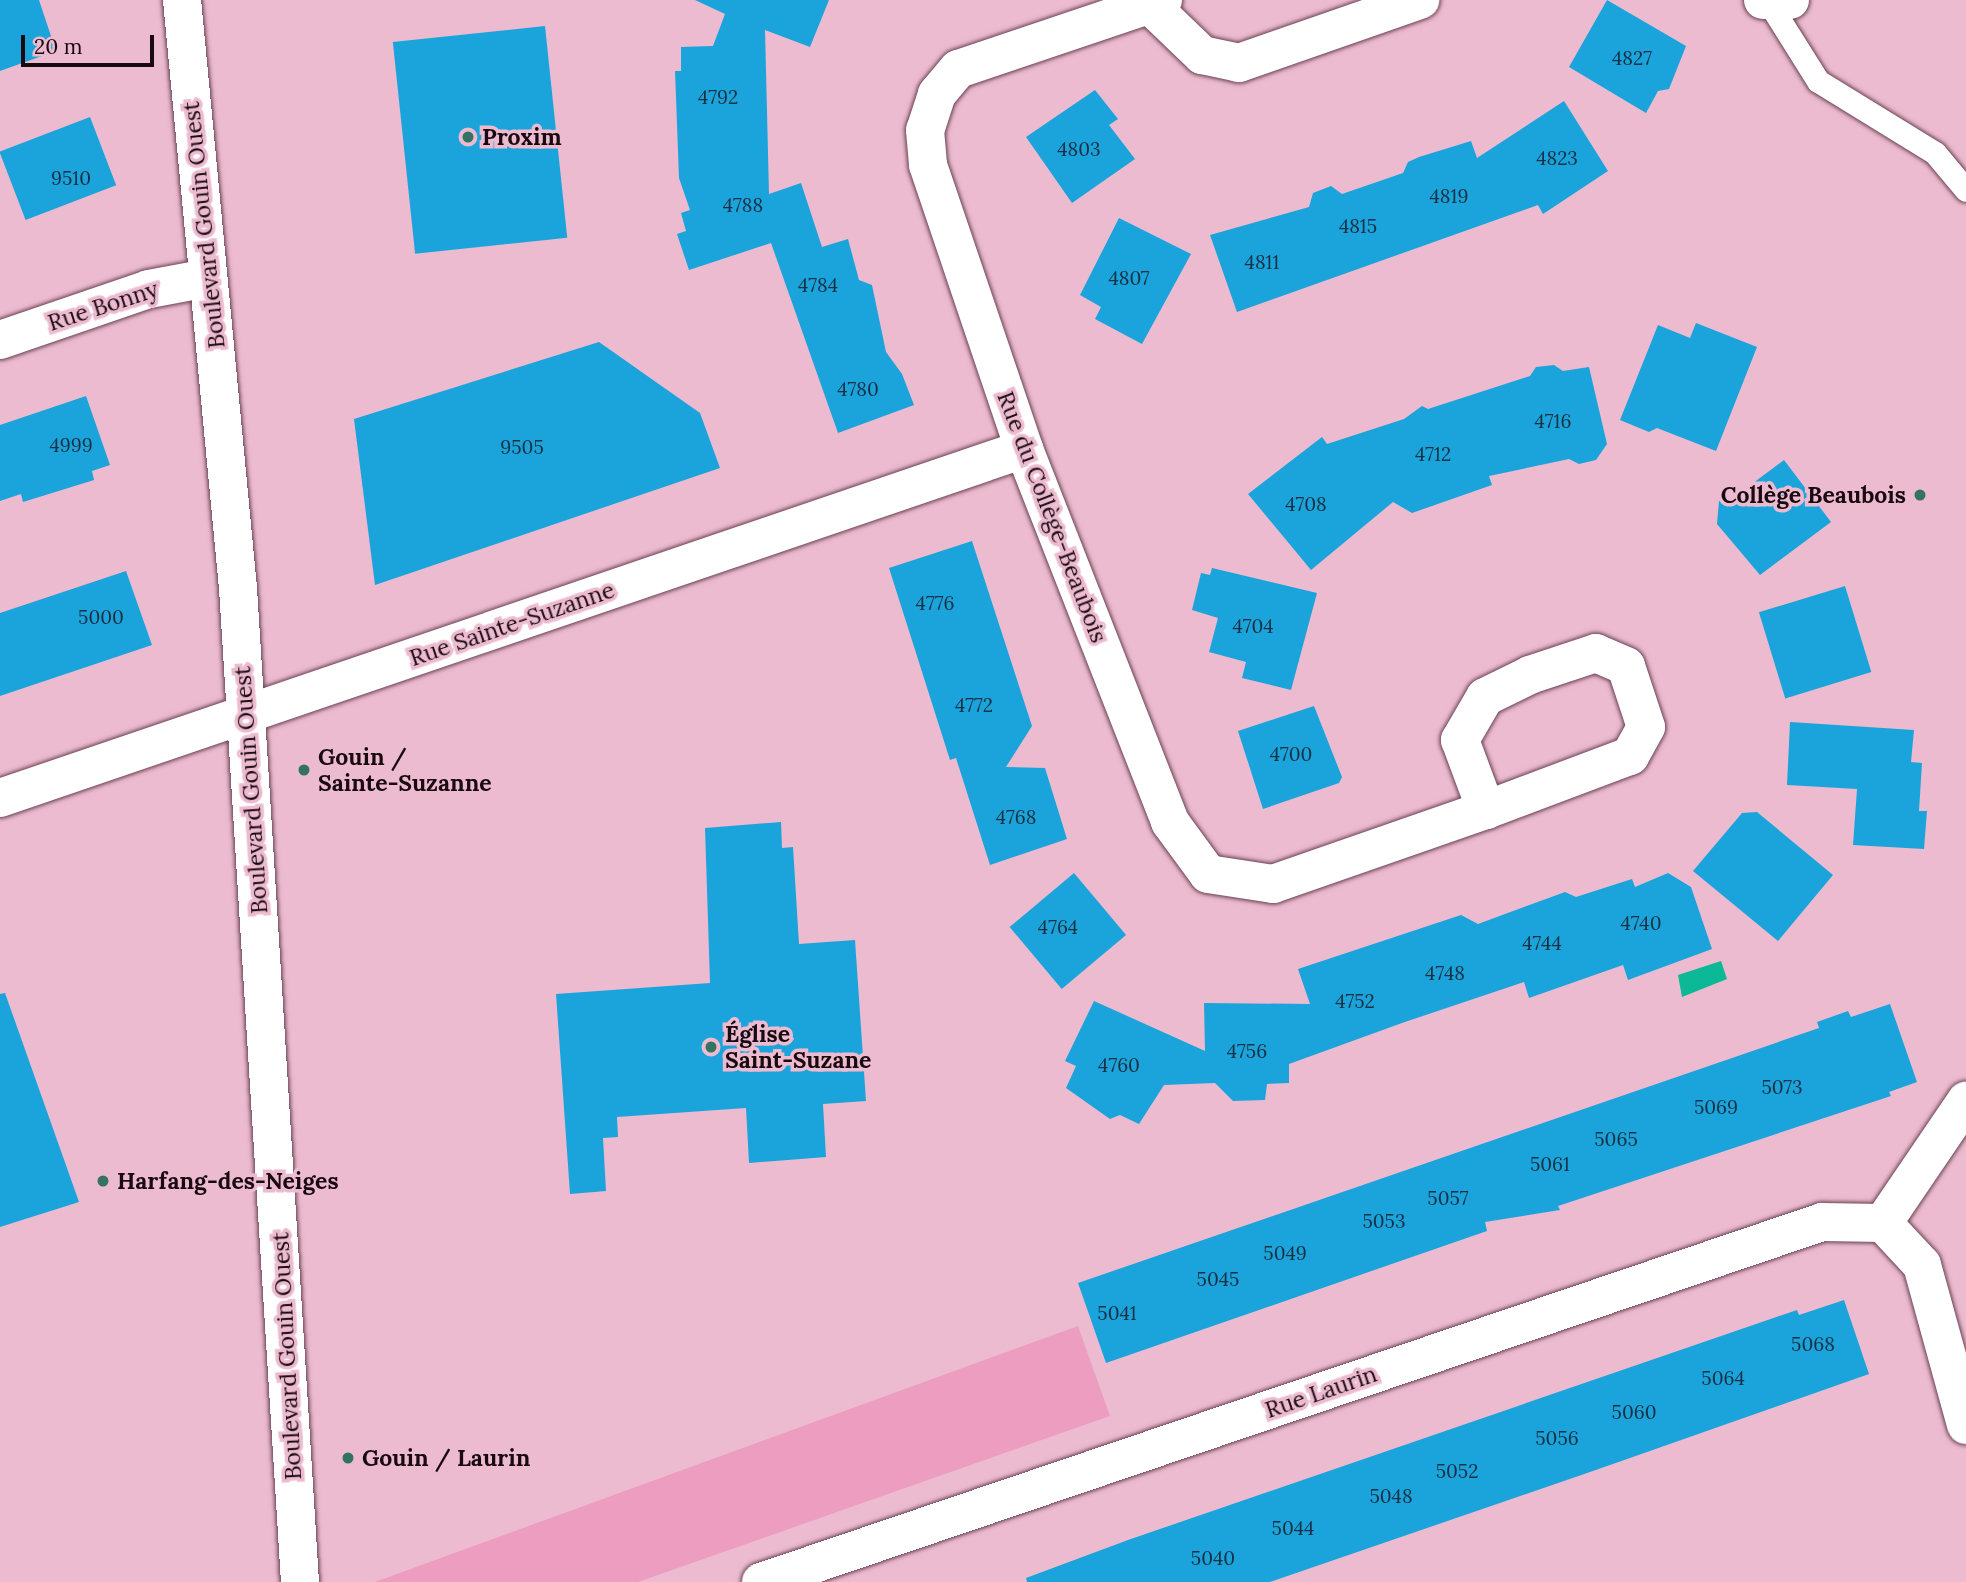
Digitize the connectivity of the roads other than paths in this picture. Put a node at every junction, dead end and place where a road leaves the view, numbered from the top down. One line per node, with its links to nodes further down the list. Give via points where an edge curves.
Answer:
1 (182, 0): 6 (street, Boulevard Gouin Ouest)
2 (1420, 0): 4 (street, Rue du Collège-Beaubois, via 1239,63 1202,55)
3 (1774, 1): 5 (lane, via 1818,82 1935,153)
4 (1156, 2): 8 (street, Rue du Collège-Beaubois, via 958,69 937,94 925,130 928,164)
5 (1966, 190)
6 (208, 278): 7 (street, Rue Bonny, via 149,289); 9 (street, Boulevard Gouin Ouest)
7 (0, 340)
8 (1024, 449): 9 (street, Rue Sainte-Suzanne); 11 (street, Rue du Collège-Beaubois, via 1170,822 1209,874 1273,884)
9 (247, 712): 10 (street, Rue Sainte-Suzanne); 15 (street, Boulevard Gouin Ouest)
10 (0, 798)
11 (1486, 810): 11 (street, Rue du Collège-Beaubois, via 1630,756 1646,727 1626,666 1596,653 1530,675 1485,697 1460,740)
12 (1966, 1101): 13 (street)
13 (1883, 1223): 14 (street, via 1922,1265); 16 (street, Rue Laurin, via 1822,1222)
14 (1966, 1425)
15 (300, 1582)
16 (761, 1582)

